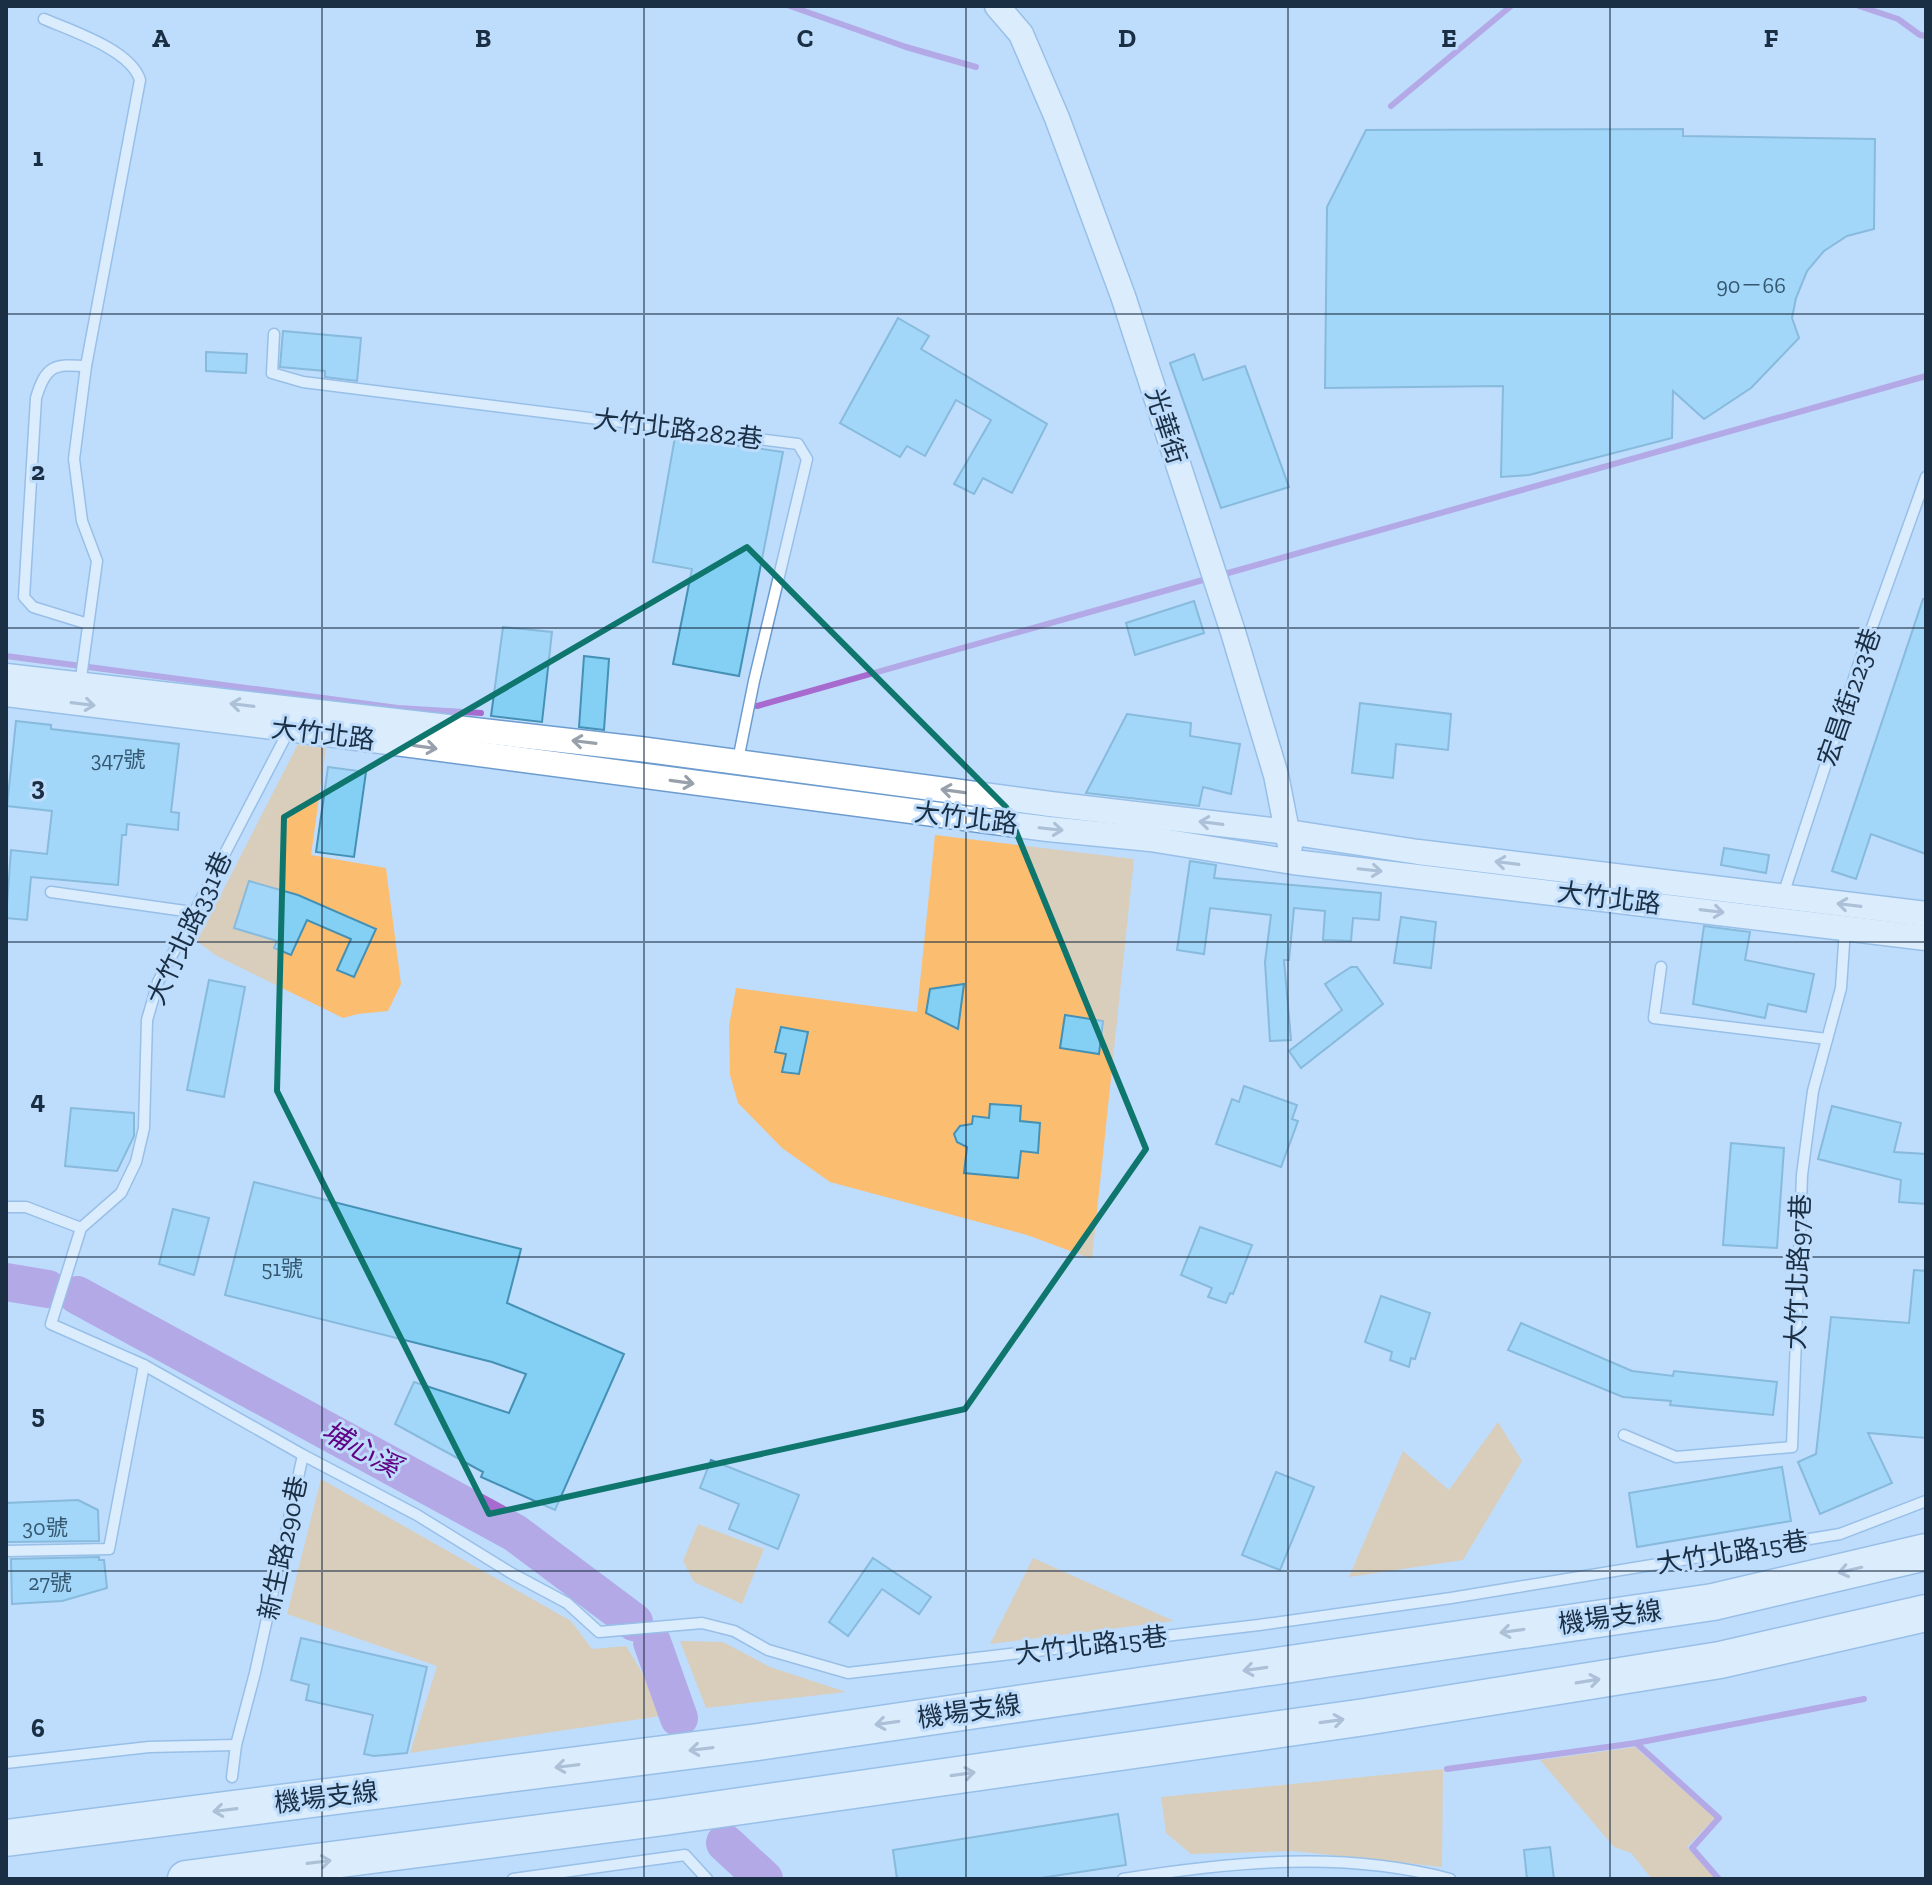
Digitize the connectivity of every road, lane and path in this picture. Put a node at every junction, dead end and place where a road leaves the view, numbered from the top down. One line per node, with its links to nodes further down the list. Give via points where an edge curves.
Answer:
1 (997, 6): 12 (street, 光華街, via 1021,34 1123,296 1233,632)
2 (44, 19): 4 (lane, via 100,43 138,71 140,80)
3 (274, 334): 11 (lane, 大竹北路282巷, via 272,373 303,382 798,444 807,459)
4 (86, 366): 6 (lane, via 74,470 82,521 97,561); 6 (lane, via 53,368 36,398 24,597 33,607)
5 (1926, 477): 15 (lane, 宏昌街223巷, via 1857,669)
6 (88, 624): 8 (lane)
7 (6, 676): 8 (street, 大竹北路)
8 (80, 685): 10 (street, 大竹北路, one-way to 8)
9 (6, 694): 10 (street, 大竹北路, one-way to 10)
10 (292, 720): 11 (street, 大竹北路, one-way to 10, via 510,733); 13 (street, 大竹北路, one-way to 13); 16 (lane, 大竹北路331巷)
11 (738, 762): 12 (street, 大竹北路, one-way to 11)
12 (1288, 832): 13 (street, 光華街); 15 (street, 大竹北路, one-way to 12)
13 (1293, 862): 15 (street, 大竹北路, one-way to 15)
14 (51, 892): 16 (lane)
15 (1781, 908): 17 (street, 大竹北路, one-way to 15); 18 (street, 大竹北路)
16 (192, 912): 23 (lane, 大竹北路331巷, via 158,982 147,1020 144,1128 136,1162 121,1193)
17 (1926, 914)
18 (1846, 927): 19 (street, 大竹北路); 21 (lane, 大竹北路97巷, via 1841,988)
19 (1926, 938)
20 (1661, 967): 21 (lane, via 1654,1018)
21 (1827, 1039): 25 (lane, 大竹北路97巷, via 1813,1091 1802,1175 1792,1447 1676,1457)
22 (6, 1207): 23 (lane, via 26,1207)
23 (81, 1228): 24 (lane, 新生路290巷, via 51,1324)
24 (144, 1365): 26 (lane, 新生路290巷); 28 (lane, via 109,1549)
25 (1624, 1435)
26 (303, 1455): 27 (lane, 大竹北路15巷, via 567,1603 599,1632 702,1623 734,1631 768,1650 848,1673 1451,1598 1840,1534); 31 (lane, 新生路290巷)
27 (1926, 1501)
28 (6, 1551)
29 (1926, 1552): 34 (highway, 機場支線, one-way to 34, via 1713,1602 758,1742)
30 (1926, 1613): 35 (highway, one-way to 30, via 1365,1717 1720,1660)
31 (236, 1745): 32 (lane, via 149,1747); 33 (lane, 新生路290巷)
32 (6, 1763)
33 (232, 1777)
34 (6, 1838)
35 (186, 1879)
36 (513, 1879): 37 (lane, via 685,1855)
37 (707, 1879)
38 (1123, 1879): 39 (lane, via 1209,1865 1306,1860)
39 (1450, 1879)

